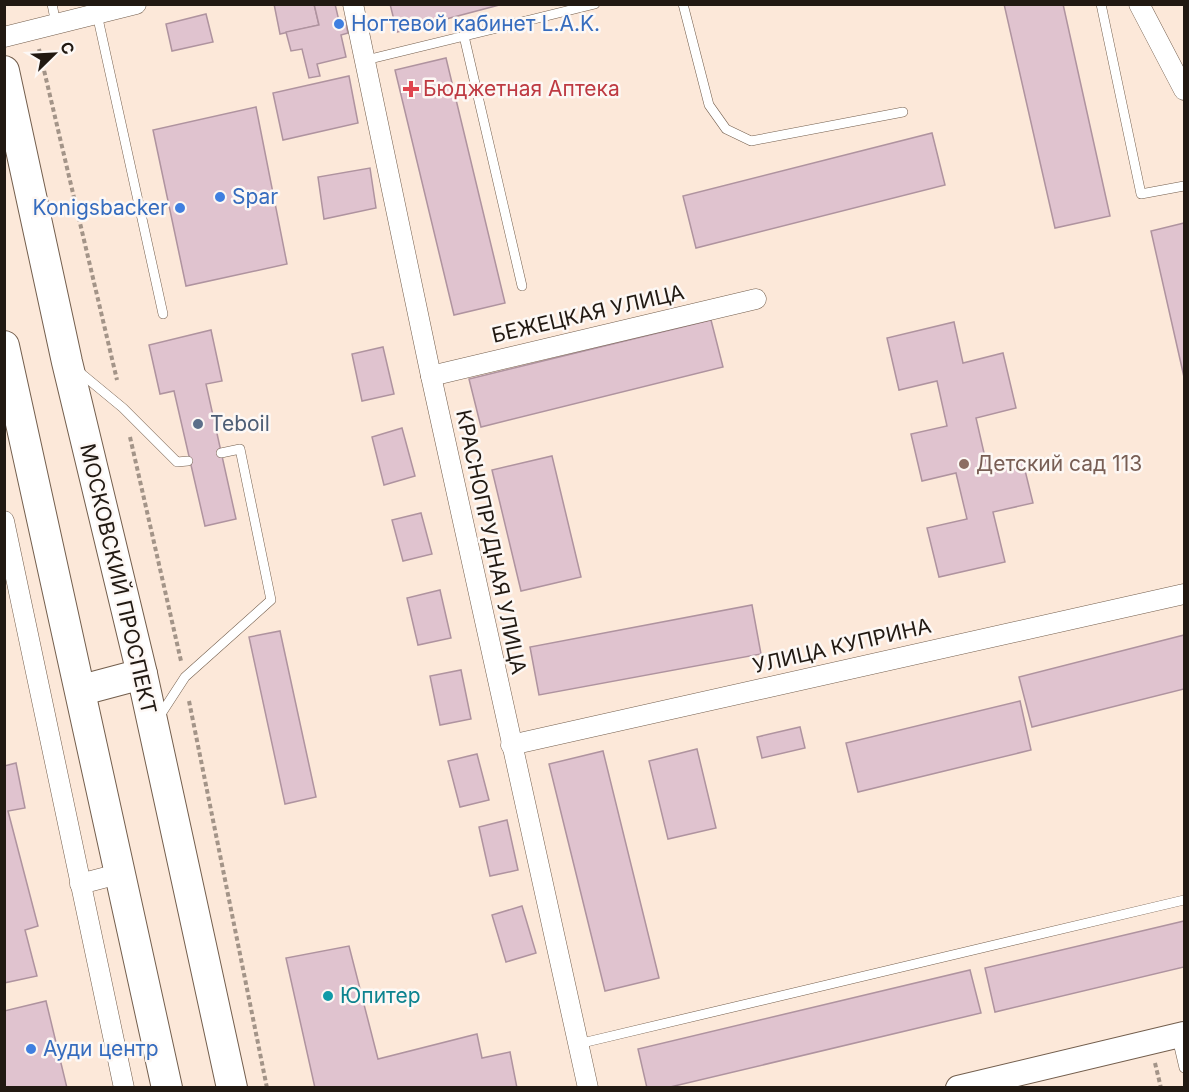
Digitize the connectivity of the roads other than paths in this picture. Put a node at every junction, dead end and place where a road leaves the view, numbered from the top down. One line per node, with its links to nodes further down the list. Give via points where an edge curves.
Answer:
1 (52, 4): 9 (lane)
2 (136, 4): 8 (street)
3 (353, 4): 12 (street, КРАСНОПРУДНАЯ УЛИЦА)
4 (595, 4): 10 (lane)
5 (683, 4): 15 (lane, via 710,105 726,129 751,141)
6 (1101, 4): 16 (lane, via 1141,194)
7 (1139, 4): 14 (street)
8 (97, 14): 9 (street); 19 (lane)
9 (56, 24): 11 (street)
10 (464, 36): 12 (lane); 17 (lane)
11 (4, 37)
12 (366, 60): 22 (street, КРАСНОПРУДНАЯ УЛИЦА)
13 (4, 71): 21 (main road, МОСКОВСКИЙ ПРОСПЕКТ)
14 (1185, 90)
15 (903, 112)
16 (1185, 186)
17 (522, 286)
18 (756, 299): 22 (street, БЕЖЕЦКАЯ УЛИЦА)
19 (163, 314)
20 (4, 346): 28 (main road)
21 (67, 362): 24 (lane, via 123,408 177,462); 27 (main road, МОСКОВСКИЙ ПРОСПЕКТ)
22 (431, 376): 30 (street, КРАСНОПРУДНАЯ УЛИЦА)
23 (221, 453): 29 (lane, via 240,449 272,600 185,677)
24 (188, 461)
25 (4, 521): 32 (street)
26 (1185, 594): 30 (street, УЛИЦА КУПРИНА)
27 (142, 674): 28 (main road); 29 (main road, МОСКОВСКИЙ ПРОСПЕКТ)
28 (82, 690): 31 (main road)
29 (153, 727): 39 (main road, МОСКОВСКИЙ ПРОСПЕКТ)
30 (511, 745): 35 (street, КРАСНОПРУДНАЯ УЛИЦА)
31 (122, 873): 32 (street); 38 (main road)
32 (80, 884): 37 (street)
33 (1185, 900): 35 (lane)
34 (1180, 1035): 36 (lane); 41 (street)
35 (578, 1044): 40 (street, КРАСНОПРУДНАЯ УЛИЦА)
36 (1185, 1068)
37 (124, 1088)
38 (167, 1088)
39 (232, 1088)
40 (588, 1088)
41 (958, 1088)

